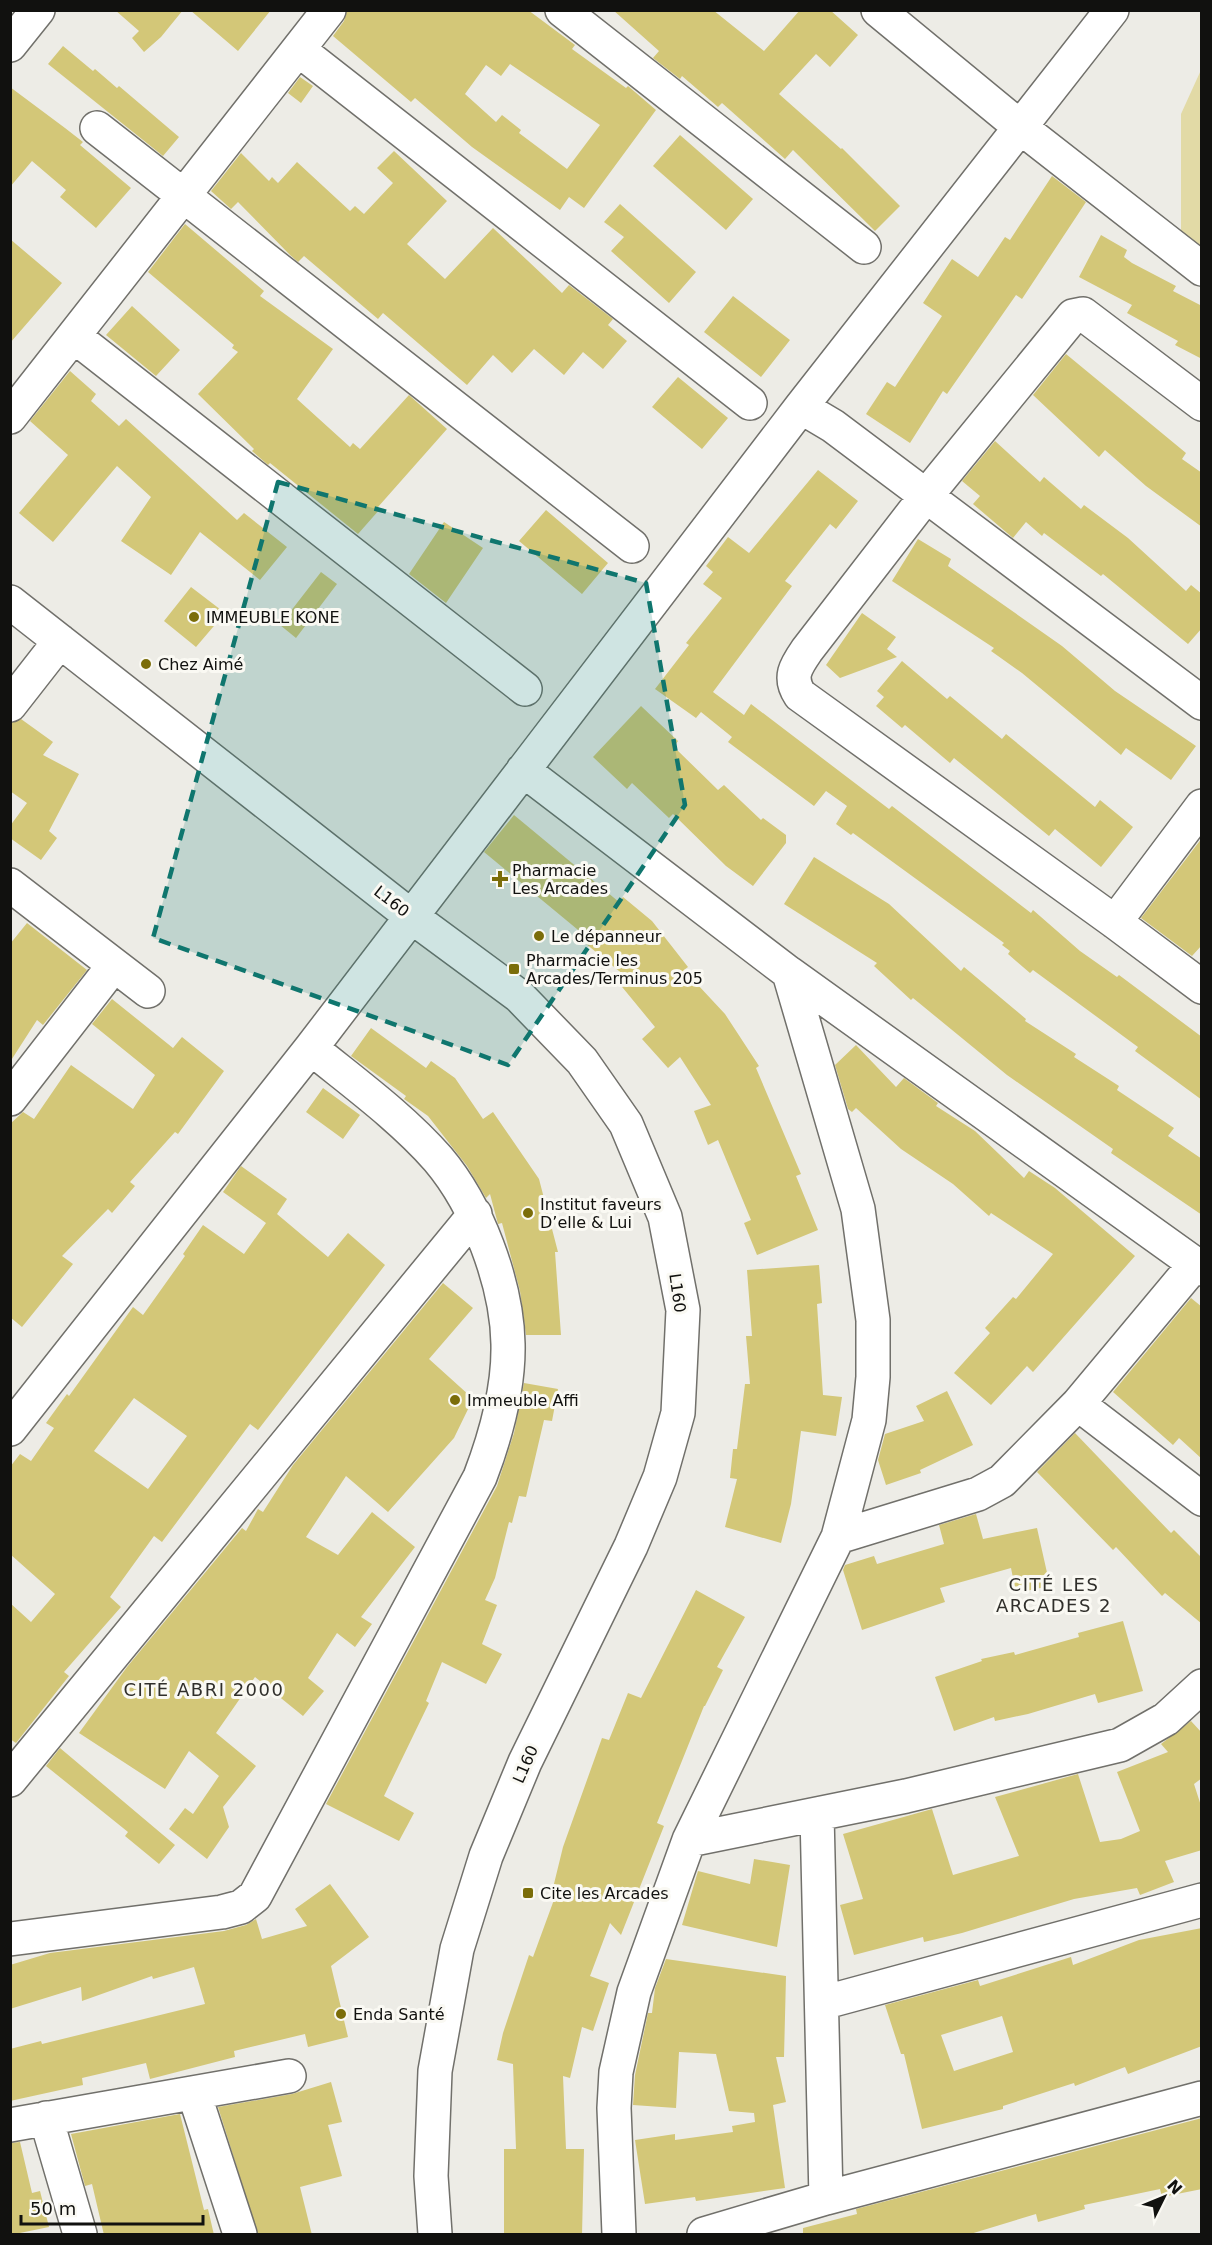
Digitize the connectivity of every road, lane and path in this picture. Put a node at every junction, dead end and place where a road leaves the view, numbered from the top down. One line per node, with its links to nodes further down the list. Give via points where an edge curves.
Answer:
1 (39, 10): 6 (street)
2 (329, 10): 7 (street)
3 (562, 10): 11 (street)
4 (878, 10): 8 (street)
5 (1112, 10): 8 (street)
6 (10, 45)
7 (298, 50): 10 (street); 14 (street)
8 (1020, 127): 12 (street); 16 (street)
9 (97, 128): 10 (street)
10 (184, 196): 13 (street); 19 (street)
11 (864, 247)
12 (1202, 269)
13 (75, 337): 17 (street); 22 (street)
14 (750, 403)
15 (1202, 404): 18 (street, via 1083,314 1077,314 1066,322)
16 (801, 407): 18 (street, via 833,426); 25 (street)
17 (10, 417)
18 (926, 496): 23 (street); 29 (street, via 802,657 792,674 794,686 800,695)
19 (632, 546)
20 (10, 602): 21 (street, L160)
21 (60, 641): 24 (street); 28 (street, L160)
22 (525, 689)
23 (1202, 703)
24 (10, 705)
25 (524, 770): 28 (street); 31 (street)
26 (1202, 806): 29 (street)
27 (10, 885): 30 (street)
28 (412, 917): 34 (street); 57 (street, L160, via 519,996 582,1061 626,1124 665,1217 683,1310 678,1413 660,1478 631,1546 525,1762 486,1856 457,1948 435,2071 431,2176)
29 (1115, 922): 32 (street)
30 (114, 965): 33 (street); 35 (street)
31 (789, 973): 37 (street); 41 (street, via 858,1209 873,1320 869,1420)
32 (1202, 987)
33 (148, 991)
34 (311, 1048): 36 (street, via 410,1130 439,1160); 39 (street)
35 (10, 1099)
36 (475, 1214): 43 (street); 47 (street, via 501,1292 508,1343 505,1389 492,1444 480,1477 268,1877 249,1903 222,1912)
37 (1198, 1266): 38 (street)
38 (1078, 1404): 40 (street); 41 (street, via 1012,1474 994,1487)
39 (10, 1429)
40 (1202, 1499)
41 (838, 1537): 45 (street)
42 (1202, 1686): 44 (street, via 1166,1719 1120,1745)
43 (10, 1780)
44 (817, 1814): 45 (street); 48 (street)
45 (689, 1840): 58 (street, via 634,1992 620,2050 615,2108)
46 (1202, 1900): 48 (street)
47 (10, 1939)
48 (822, 2003): 54 (street)
49 (290, 2076): 50 (street)
50 (194, 2093): 52 (street); 56 (street)
51 (1202, 2098): 54 (street)
52 (46, 2118): 53 (street); 55 (street)
53 (10, 2125)
54 (826, 2198): 59 (street)
55 (80, 2235)
56 (240, 2235)
57 (435, 2235)
58 (620, 2235)
59 (704, 2235)

